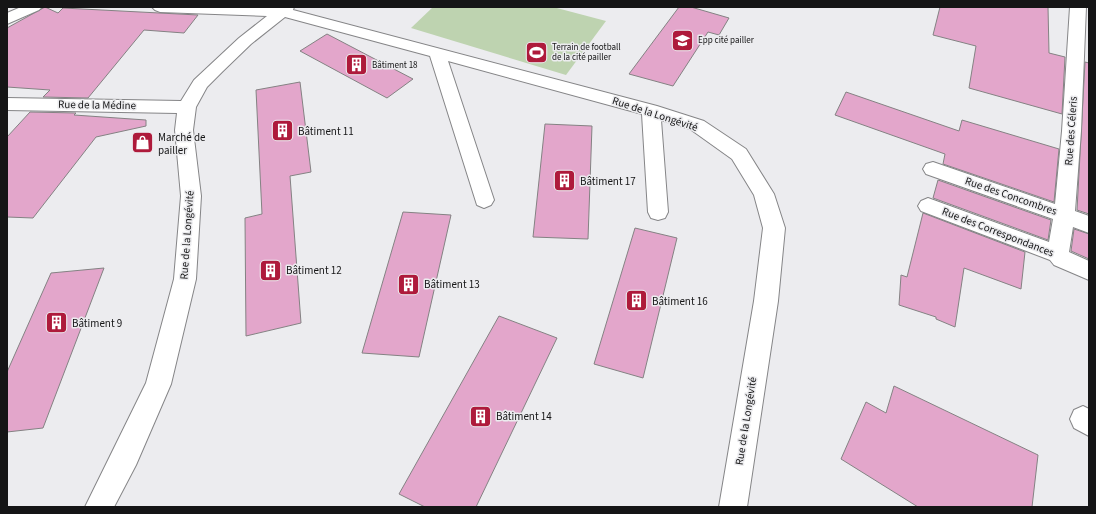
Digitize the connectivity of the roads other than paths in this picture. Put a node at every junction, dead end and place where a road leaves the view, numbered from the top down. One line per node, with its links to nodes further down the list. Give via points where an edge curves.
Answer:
1 (34, 7): 5 (street)
2 (160, 7): 4 (street)
3 (1078, 7): 14 (street, Rue des Céleris, via 1071,144)
4 (285, 9): 6 (street, Rue de la Longévité); 8 (street, Rue de la Longévité, via 216,67 200,84)
5 (7, 19)
6 (437, 52): 9 (street, Rue de la Longévité); 11 (street)
7 (7, 104): 8 (street, Rue de la Médine)
8 (187, 107): 18 (street, Rue de la Longévité, via 184,130 190,196 185,279 158,384)
9 (651, 110): 13 (street); 19 (street, Rue de la Longévité, via 697,125 739,154 764,194 774,228 766,301)
10 (933, 169): 14 (street, Rue des Concombres)
11 (484, 200)
12 (928, 206): 16 (street, Rue des Correspondances)
13 (658, 212)
14 (1064, 215): 15 (street, Rue des Concombres); 16 (street, Rue des Céleris)
15 (1089, 225)
16 (1058, 254): 17 (street, Rue des Correspondances, via 1062,259)
17 (1089, 271)
18 (99, 507)
19 (733, 507)

